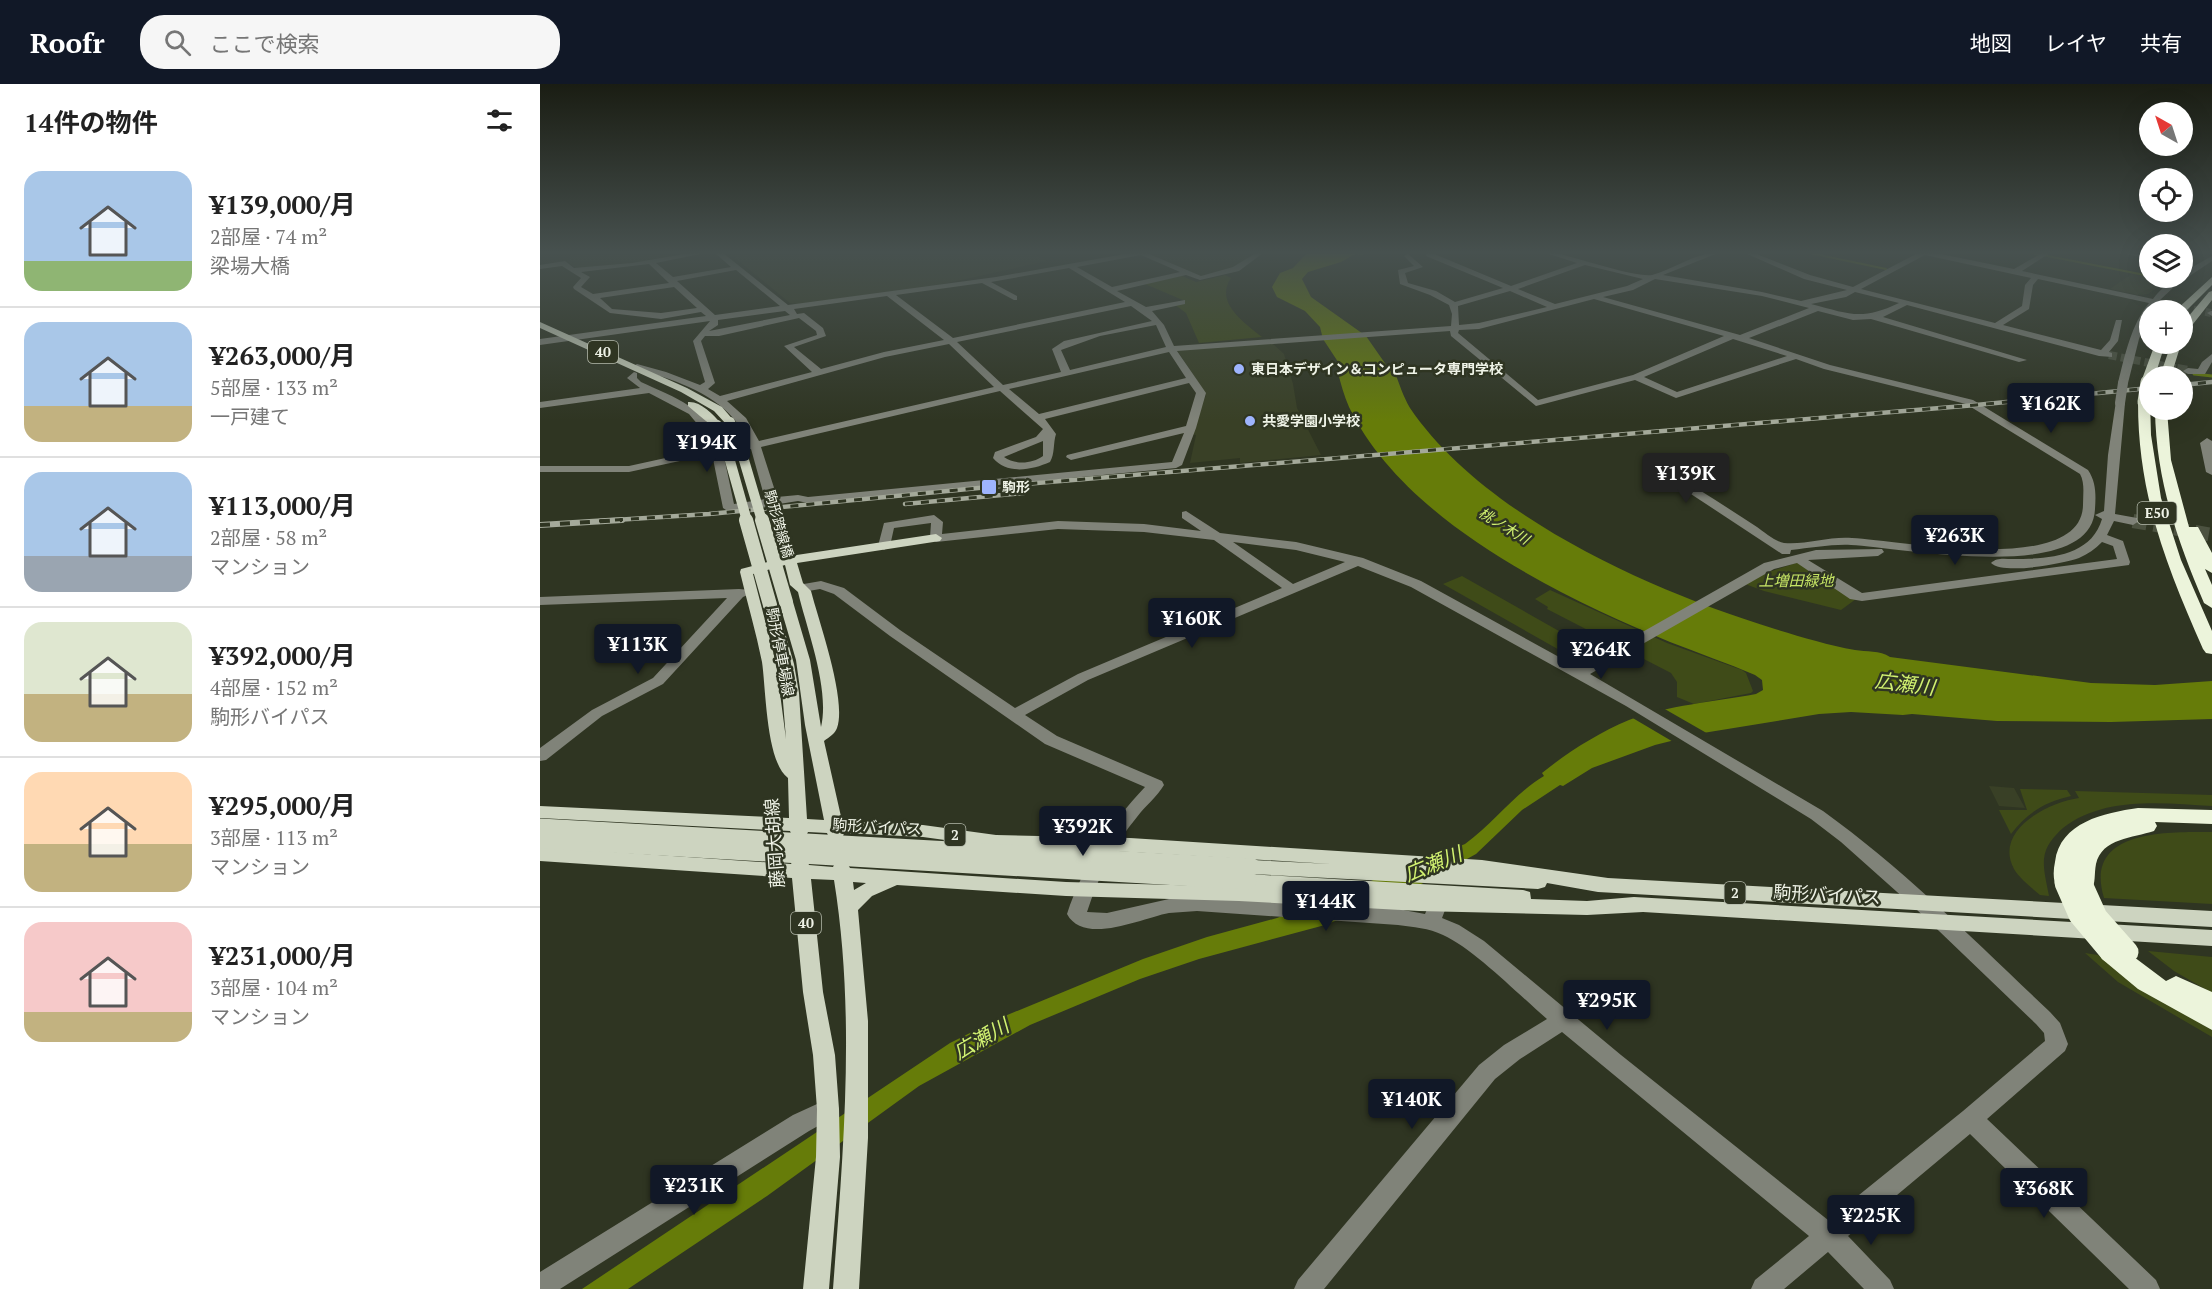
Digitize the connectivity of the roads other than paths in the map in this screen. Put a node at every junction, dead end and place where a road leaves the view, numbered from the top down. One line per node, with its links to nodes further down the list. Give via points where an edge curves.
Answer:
1 (605, 309): 2 (street, via 661,316)
2 (703, 309)
3 (704, 309): 21 (street)
4 (785, 309): 21 (street)
5 (787, 309): 19 (street)
6 (830, 309): 19 (street)
7 (909, 309): 33 (street)
8 (1101, 309): 33 (street)
9 (1149, 309): 18 (street)
10 (1455, 309): 27 (street)
11 (1552, 309): 27 (street)
12 (1637, 309): 30 (street)
13 (1815, 309): 30 (street)
14 (1816, 309): 20 (street)
15 (1892, 309): 20 (street)
16 (1930, 309): 26 (street)
17 (2022, 309): 26 (street)
18 (1145, 310): 22 (street)
19 (799, 316): 29 (street); 42 (street, via 820,330 822,336 788,346)
20 (1874, 317): 39 (street)
21 (714, 320): 29 (street); 31 (street)
22 (1158, 322): 35 (street); 43 (street, via 1067,343 1056,349)
23 (2119, 322): 26 (street, via 2106,355)
24 (2139, 324): 66 (street, bridge, via 2120,403)
25 (540, 325): 31 (main road, 40)
26 (1996, 326)
27 (1453, 329): 35 (street); 44 (street, via 1454,334 1536,403)
28 (540, 332): 32 (main road, 40)
29 (703, 334): 48 (street, via 697,341 710,383)
30 (1736, 337): 37 (street); 44 (street)
31 (572, 339): 32 (street); 40 (main road, 40)
32 (559, 340): 34 (street); 40 (main road, 40)
33 (950, 340): 42 (street); 46 (street)
34 (540, 342)
35 (1171, 349): 43 (street); 45 (street)
36 (2157, 354): 82 (highway, E50, bridge, via 2144,402 2144,454 2163,532)
37 (1795, 356): 44 (street, via 1676,395); 64 (street, via 1982,408 2088,475)
38 (2212, 357): 41 (street, via 2202,372)
39 (2022, 360)
40 (636, 371): 47 (street, via 634,381); 48 (street, via 669,375); 81 (main road, 駒形跨線橋 / 40, bridge, via 690,403 717,425); 85 (main road, 駒形跨線橋 / 40, bridge, via 702,399 730,422 803,660)
41 (2193, 371)
42 (817, 372): 49 (street)
43 (1066, 372): 46 (street)
44 (1636, 377)
45 (1192, 380): 51 (street); 53 (street, via 1201,398)
46 (1001, 387): 51 (street); 56 (street)
47 (648, 389): 50 (street); 57 (street, via 692,412 711,434)
48 (700, 390): 49 (street)
49 (718, 400): 56 (street, via 741,418)
50 (540, 405)
51 (1037, 418): 54 (street)
52 (2162, 420): 59 (highway, E50)
53 (1191, 428): 58 (street); 63 (street, via 1176,465 1170,467)
54 (1048, 429): 54 (street, via 1048,456 1043,461 1011,465 998,458 1005,450 1043,438)
55 (2206, 441): 61 (street)
56 (755, 445): 57 (street); 63 (street)
57 (717, 451): 60 (street, via 629,469); 63 (street, via 729,508)
58 (1071, 457)
59 (2164, 459): 75 (highway); 80 (highway, E50, via 2184,536)
60 (540, 469)
61 (2212, 472)
62 (1665, 473): 64 (street, via 1783,549 1849,541 1968,552 2033,551 2075,536 2085,526)
63 (772, 501)
64 (2089, 512): 66 (street)
65 (1186, 515): 68 (street)
66 (2109, 516): 67 (street); 69 (street)
67 (2133, 521)
68 (1213, 535): 70 (street, via 1068,525); 73 (street, via 1296,546); 77 (street)
69 (2100, 537): 74 (street, via 2119,544 2124,562 1862,597); 83 (street, via 2073,555 2022,564 1878,552 1805,556 1769,566)
70 (936, 538): 71 (main road, 駒形停車場線); 71 (street, via 934,519 897,522 888,526)
71 (884, 546): 72 (main road, 駒形停車場線)
72 (790, 560): 76 (main road, via 797,585); 78 (main road, 駒形停車場線, via 746,572)
73 (1359, 561): 77 (street); 83 (street, via 1436,593)
74 (1803, 562)
75 (2212, 568)
76 (803, 588): 84 (street, via 821,585 839,591); 85 (main road, via 828,684 829,729)
77 (1292, 589): 84 (street, via 1083,677)
78 (745, 592): 79 (street); 86 (street, via 658,681 597,713); 87 (main road, 駒形停車場線, via 769,663 777,737)
79 (540, 601)
80 (2212, 603)
81 (770, 605): 87 (main road, 藤岡大胡線 / 40, via 787,664)
82 (2212, 648)
83 (1578, 675): 105 (street, via 1789,797 1847,837)
84 (1015, 714): 95 (street, via 1051,740 1156,785 1130,813)
85 (817, 739): 92 (main road, 40)
86 (540, 756)
87 (795, 781): 90 (main road, 藤岡大胡線 / 40)
88 (540, 812): 90 (main road, 2)
89 (2212, 817): 102 (highway, via 2149,815 2094,826 2073,842 2067,853 2064,866)
90 (799, 825): 92 (main road, 2); 98 (main road, 藤岡大胡線 / 40)
91 (2212, 826): 102 (highway, via 2149,826 2112,835 2100,841 2085,858)
92 (835, 827): 95 (main road, 2, via 923,831 996,841); 100 (main road, 40)
93 (540, 828): 99 (main road, 駒形バイパス / 2, bridge)
94 (540, 840): 99 (main road, 駒形バイパス / 2, bridge)
95 (1109, 845): 97 (main road, 2); 104 (street)
96 (540, 854): 98 (main road, 2)
97 (1363, 867): 99 (main road, 駒形バイパス / 2); 103 (main road, 駒形バイパス / 2, via 1465,880); 103 (main road, 2, via 1482,867)
98 (800, 872): 100 (main road, 2); 115 (main road, 藤岡大胡線 / 40)
99 (1250, 874): 106 (main road, 駒形バイパス / 2)
100 (842, 875): 101 (main road, 2); 107 (main road, 40)
101 (899, 878): 104 (main road, 2); 107 (main road, via 865,891)
102 (2074, 884): 111 (highway, bridge)
103 (1606, 885): 105 (main road, 駒形バイパス / 2)
104 (1085, 889): 106 (main road, 2); 106 (street, via 1077,914 1096,922 1184,904 1398,917)
105 (1922, 903): 108 (main road, 駒形バイパス / 2); 109 (street)
106 (1437, 906): 109 (main road, 駒形バイパス / 2, via 1642,905); 114 (street, via 1452,930)
107 (848, 908): 120 (main road, 40, via 858,1021 856,1138)
108 (2212, 919)
109 (1943, 923): 110 (main road, 駒形バイパス / 2); 116 (street, via 2053,1029 2057,1044)
110 (2212, 938)
111 (2119, 952): 112 (highway); 113 (highway, via 2147,982)
112 (2212, 1004)
113 (2212, 1019)
114 (1563, 1020): 117 (street); 121 (street, via 1486,1072)
115 (828, 1112): 118 (street, via 801,1123); 119 (main road, 40, via 828,1157)
116 (1971, 1119): 117 (street); 124 (street)
117 (1829, 1236): 122 (street); 123 (street)
118 (540, 1287)
119 (816, 1289)
120 (846, 1289)
121 (1307, 1289)
122 (1764, 1289)
123 (1881, 1289)
124 (2147, 1289)

